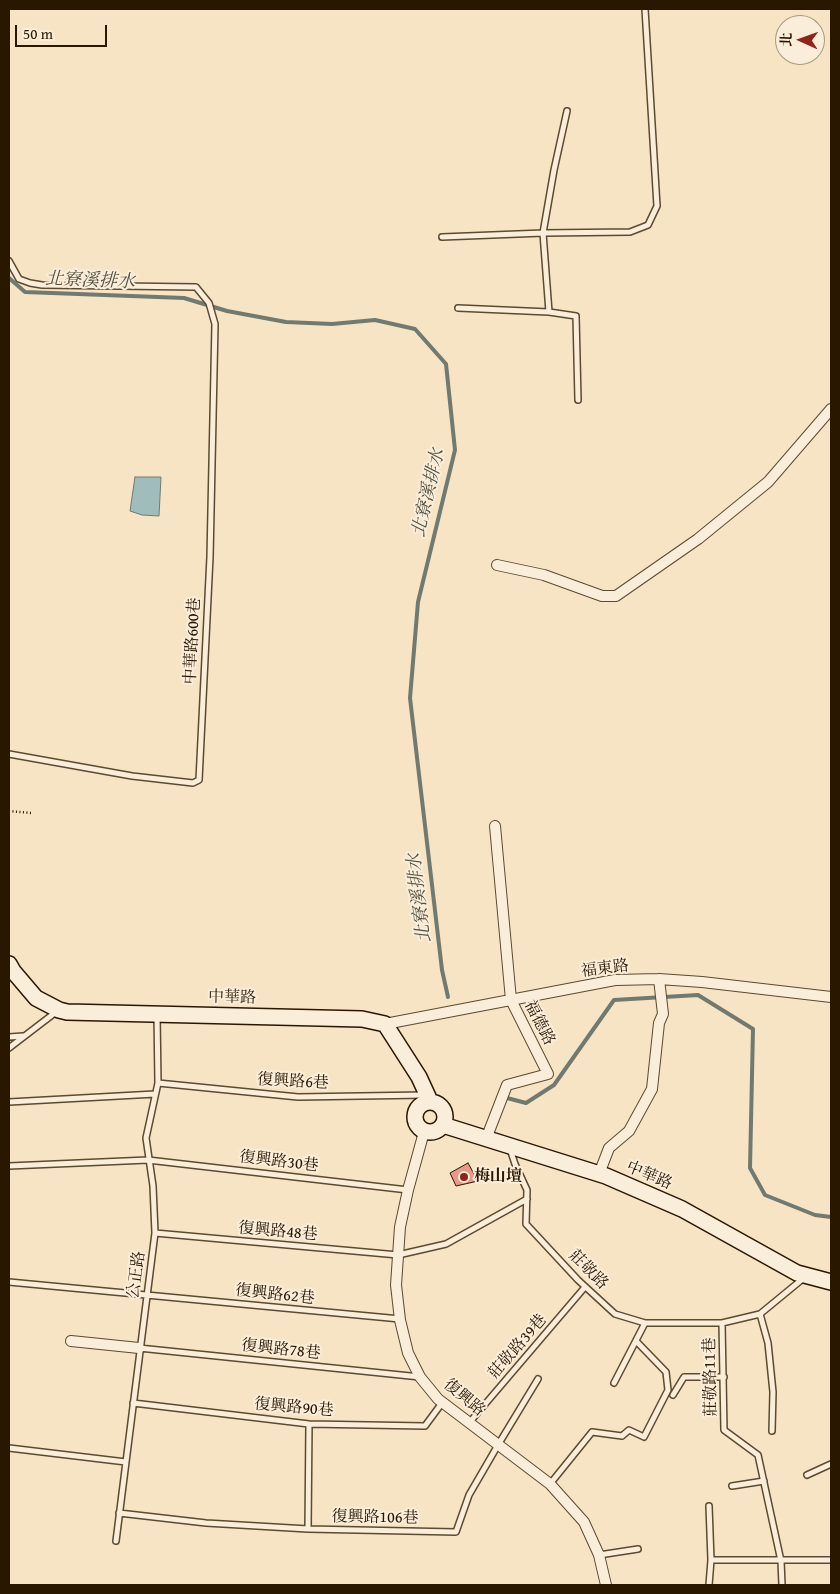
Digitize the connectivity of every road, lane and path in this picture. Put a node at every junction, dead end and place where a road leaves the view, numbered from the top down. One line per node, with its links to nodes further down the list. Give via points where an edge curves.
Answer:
1 (645, 9): 3 (lane, via 657,206 648,225 630,232)
2 (567, 111): 3 (lane)
3 (543, 232): 4 (lane); 7 (lane)
4 (442, 237)
5 (9, 262): 11 (lane, 中華路600巷, via 19,279 42,285 196,287 209,303 215,324 210,557 199,780 193,783 132,776)
6 (458, 308): 7 (lane)
7 (549, 312): 8 (lane, via 576,316)
8 (578, 400)
9 (831, 410): 10 (street, via 768,482 698,539 616,596 602,596 544,576)
10 (496, 565)
11 (9, 754)
12 (9, 810): 13 (path)
13 (30, 813)
14 (495, 826): 18 (street, 福德路)
15 (9, 964): 19 (street, 中華路, via 36,998)
16 (659, 979): 17 (street, 福東路); 18 (street, 福東路, via 615,980); 35 (street, via 663,1014 659,1023 652,1089 628,1131 609,1148)
17 (831, 997)
18 (510, 1000): 21 (street, 福東路); 31 (street, 福德路, via 548,1074 507,1085)
19 (59, 1010): 20 (street, 中華路); 23 (lane)
20 (157, 1014): 21 (street, 中華路, via 362,1019); 25 (lane, 公正路)
21 (385, 1024): 27 (street)
22 (9, 1036): 23 (lane)
23 (25, 1036): 24 (lane)
24 (9, 1048)
25 (158, 1083): 26 (lane, 公正路); 27 (lane, 復興路6巷, via 298,1097)
26 (155, 1094): 28 (lane); 33 (lane, 公正路, via 146,1138)
27 (429, 1098): 29 (street, via 442,1108 446,1116); 30 (street, via 415,1112 416,1124)
28 (9, 1102)
29 (443, 1125): 30 (street, via 435,1132); 31 (street, 中華路)
30 (424, 1132): 36 (street, 復興路)
31 (486, 1139): 32 (street, 中華路)
32 (510, 1146): 35 (street, 中華路); 37 (lane, 莊敬路, via 528,1190)
33 (148, 1160): 34 (lane, 復興路30巷); 36 (lane, 復興路30巷); 38 (lane, 公正路)
34 (9, 1166)
35 (599, 1174): 40 (street, 中華路, via 682,1209 797,1273)
36 (408, 1190): 39 (street, 復興路)
37 (527, 1199): 39 (lane, 復興路48巷, via 446,1244); 43 (lane, 莊敬路, via 526,1224)
38 (155, 1233): 39 (lane, 復興路48巷); 44 (lane, 公正路)
39 (398, 1255): 46 (street, 復興路, via 396,1285)
40 (808, 1276): 42 (street, 中華路); 45 (lane)
41 (9, 1282): 44 (lane, 復興路62巷)
42 (831, 1282)
43 (585, 1287): 47 (lane, 莊敬路, via 615,1314); 59 (lane, 莊敬路39巷)
44 (147, 1295): 46 (lane, 復興路62巷); 51 (lane, 公正路)
45 (760, 1314): 48 (lane, 莊敬路); 61 (lane, via 768,1343)
46 (400, 1320): 52 (street, 復興路, via 408,1353)
47 (645, 1323): 48 (lane, 莊敬路); 50 (lane)
48 (722, 1323): 53 (lane, 莊敬路11巷)
49 (71, 1341): 51 (street)
50 (636, 1341): 55 (lane); 68 (lane, via 666,1372 668,1390 644,1437 629,1430 622,1436 592,1432)
51 (139, 1348): 52 (lane, 復興路78巷); 57 (lane, 公正路)
52 (420, 1377): 58 (street, 復興路)
53 (724, 1377): 56 (lane, via 684,1377); 67 (lane, 莊敬路11巷, via 724,1430 758,1455)
54 (538, 1379): 62 (lane, 復興路106巷)
55 (614, 1383)
56 (673, 1395)
57 (133, 1403): 60 (lane, 復興路90巷); 64 (lane, 公正路)
58 (442, 1403): 59 (street, 復興路); 60 (lane, 復興路90巷, via 425,1426)
59 (469, 1423): 62 (street, 復興路)
60 (309, 1424): 72 (lane)
61 (772, 1431)
62 (498, 1444): 68 (street, 復興路); 72 (lane, 復興路106巷, via 469,1496 456,1532)
63 (9, 1448): 64 (lane)
64 (126, 1462): 71 (lane, 公正路)
65 (831, 1464): 66 (lane)
66 (807, 1475)
67 (764, 1481): 69 (lane); 78 (lane, 莊敬路11巷)
68 (550, 1484): 75 (street, 復興路, via 584,1522)
69 (732, 1486)
70 (709, 1506): 76 (lane)
71 (119, 1513): 72 (lane, 復興路106巷, via 206,1523); 73 (lane, 公正路)
72 (308, 1529)
73 (116, 1540)
74 (638, 1549): 75 (lane)
75 (599, 1555): 79 (street, 復興路)
76 (711, 1560): 78 (lane); 80 (lane)
77 (831, 1560): 78 (lane)
78 (781, 1561): 81 (lane, 莊敬路11巷)
79 (606, 1585)
80 (709, 1585)
81 (782, 1585)

